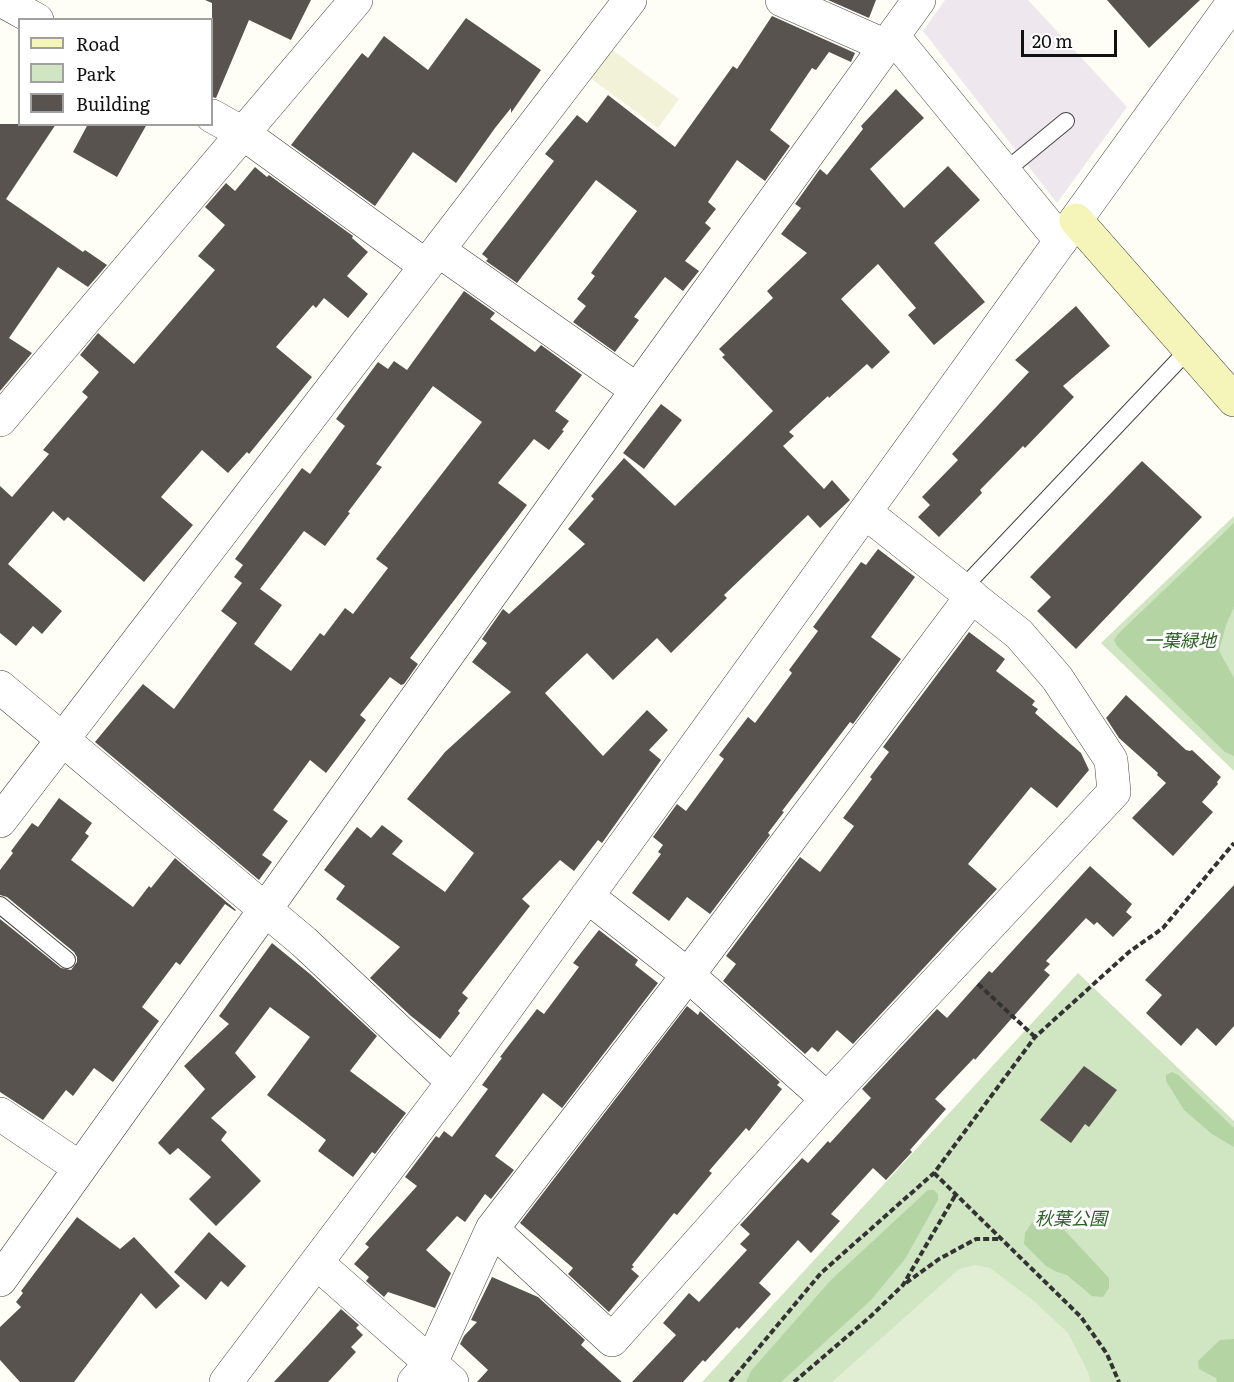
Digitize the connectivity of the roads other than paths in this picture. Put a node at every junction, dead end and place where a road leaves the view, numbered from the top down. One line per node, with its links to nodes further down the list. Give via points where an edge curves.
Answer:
1 (356, 0): 9 (street)
2 (630, 0): 12 (street)
3 (782, 0): 6 (street)
4 (919, 0): 6 (street)
5 (1234, 1): 11 (street)
6 (890, 41): 10 (street); 14 (street)
7 (213, 117): 9 (street)
8 (1066, 121): 10 (lane)
9 (244, 134): 12 (street); 16 (street)
10 (1004, 172): 11 (street)
11 (1068, 231): 13 (street); 17 (street)
12 (432, 258): 14 (street); 20 (street)
13 (1189, 349): 15 (street); 18 (lane)
14 (637, 390): 24 (street)
15 (1234, 400)
16 (1, 417)
17 (865, 512): 18 (street); 22 (street)
18 (968, 592): 26 (street); 28 (street, via 1019,634 1057,678 1111,760 1114,792)
19 (0, 687): 20 (street)
20 (62, 740): 21 (street); 24 (street)
21 (0, 820)
22 (587, 896): 26 (street); 27 (street)
23 (0, 905): 25 (lane)
24 (265, 910): 27 (street); 30 (street)
25 (67, 960)
26 (688, 975): 28 (street); 31 (street)
27 (453, 1082): 32 (street)
28 (827, 1099): 31 (street, via 612,1340)
29 (0, 1114): 30 (street)
30 (80, 1168): 33 (street)
31 (492, 1230): 34 (street)
32 (317, 1263): 34 (street); 35 (street)
33 (0, 1280)
34 (432, 1376)
35 (226, 1382)

